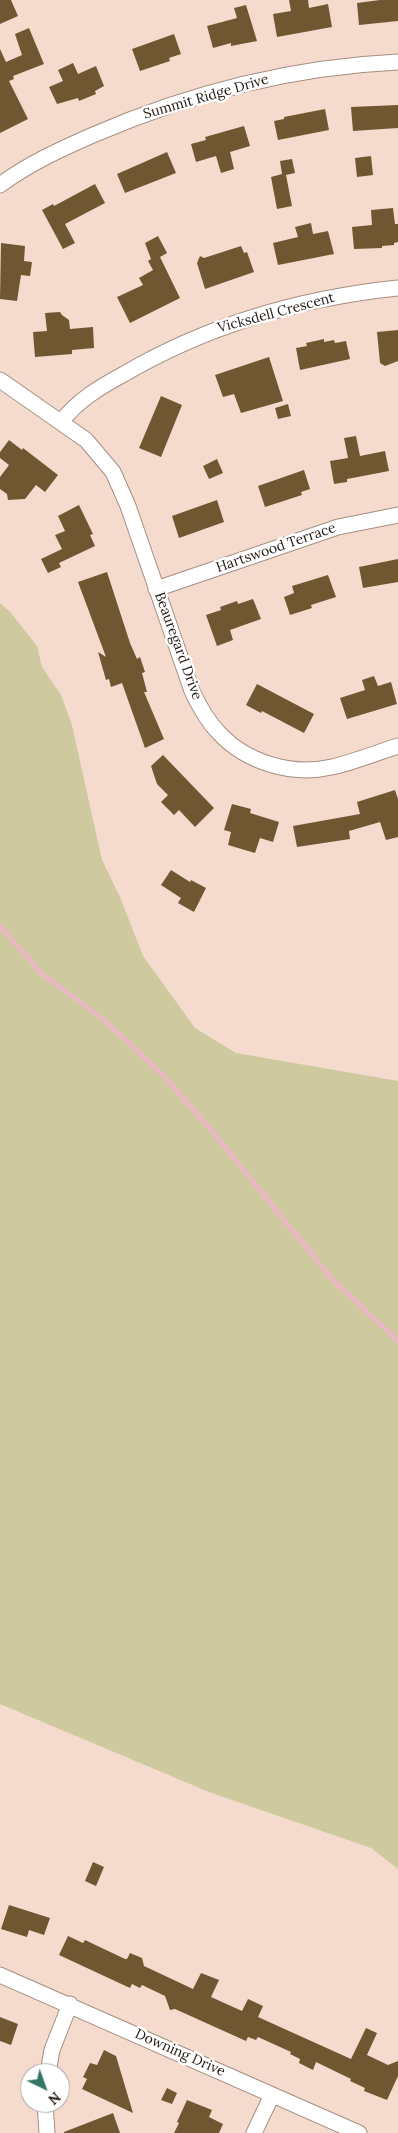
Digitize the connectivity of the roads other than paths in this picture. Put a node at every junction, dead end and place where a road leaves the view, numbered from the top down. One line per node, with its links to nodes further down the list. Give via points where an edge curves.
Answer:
1 (398, 62): 2 (street, Summit Ridge Drive, via 362,64 271,78 173,104 70,146)
2 (0, 186)
3 (398, 288): 5 (street, Vicksdell Crescent, via 319,299 209,332 163,352 87,395)
4 (0, 380): 5 (street)
5 (61, 422): 7 (street, Beauregard Drive, via 86,440 117,480)
6 (398, 515): 7 (street, Hartswood Terrace, via 338,527)
7 (156, 589): 8 (street, Beauregard Drive, via 203,713 219,733 248,754 269,764 289,768 323,769)
8 (398, 746)
9 (0, 1975): 10 (street, Downing Drive)
10 (70, 2004): 11 (street); 12 (street, Downing Drive)
11 (50, 2063)
12 (272, 2095): 15 (street); 16 (street, Downing Drive)
13 (46, 2113): 14 (street)
14 (47, 2133)
15 (254, 2133)
16 (359, 2133)

